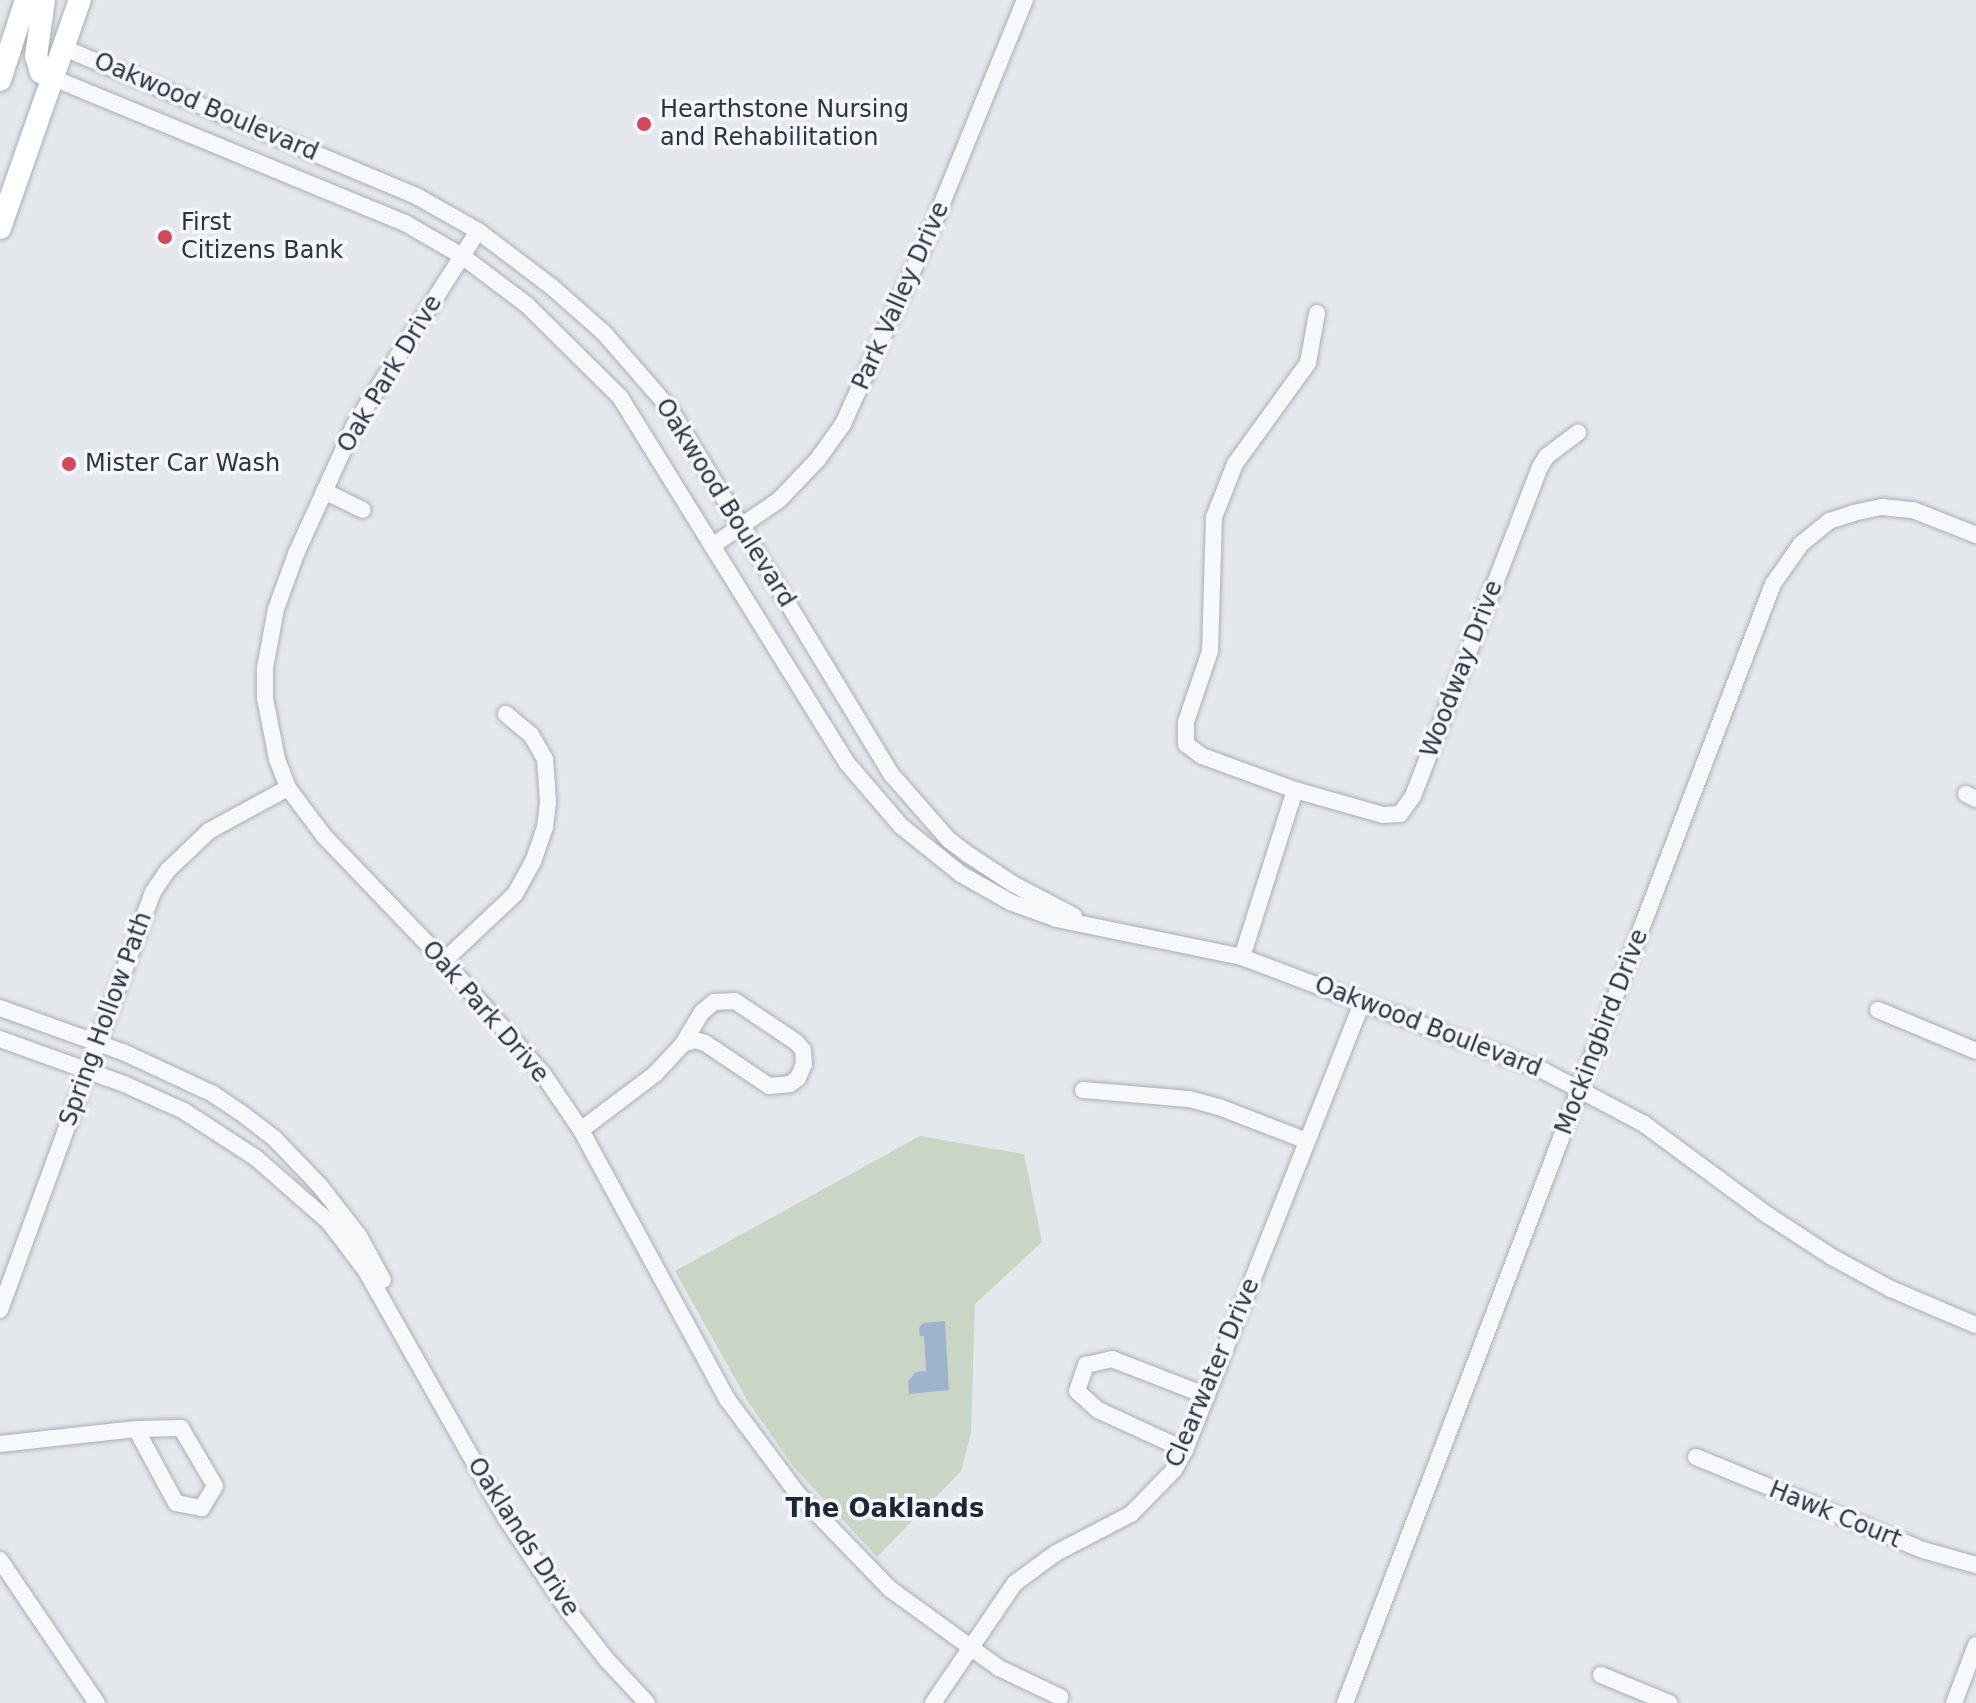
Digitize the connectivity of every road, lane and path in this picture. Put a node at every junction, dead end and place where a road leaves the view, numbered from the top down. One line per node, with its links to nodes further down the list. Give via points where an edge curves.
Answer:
1 (26, 0): 7 (main road)
2 (44, 0): 6 (main road, via 36,56 41,72)
3 (80, 0): 5 (main road)
4 (1025, 0): 15 (street, Park Valley Drive, via 925,245 843,424 788,490)
5 (64, 48): 6 (main road); 9 (street, Oakwood Boulevard, via 418,197)
6 (53, 78): 8 (main road); 10 (street, Oakwood Boulevard, via 357,201)
7 (0, 80)
8 (0, 228)
9 (478, 231): 10 (street, Oak Park Drive); 15 (street, Oakwood Boulevard, via 552,287 634,366 680,424)
10 (462, 256): 13 (street, Oak Park Drive, via 354,426); 17 (street, Oakwood Boulevard, via 527,305 620,397)
11 (1317, 313): 20 (street, Woodway Drive, via 1308,363 1250,440 1223,490 1213,532 1210,651 1186,722 1186,744 1202,756)
12 (1578, 433): 20 (street, Woodway Drive, via 1540,467 1413,796 1400,814 1383,815)
13 (324, 491): 14 (street); 19 (street, Oak Park Drive, via 268,638 269,729)
14 (363, 510)
15 (742, 525): 17 (street, Park Valley Drive); 21 (street, Oakwood Boulevard, via 874,748 925,814 987,869)
16 (1976, 535): 32 (street, Mockingbird Drive, via 1913,510 1882,507 1829,521 1785,563)
17 (712, 546): 21 (street, Oakwood Boulevard, via 847,763 901,826 961,874 1010,902)
18 (506, 714): 23 (street, via 531,735 545,759 545,827 515,894)
19 (288, 788): 23 (street, Oak Park Drive, via 324,836); 28 (street, Spring Hollow Path, via 209,831 168,870 147,904)
20 (1295, 790): 22 (street)
21 (1105, 930): 22 (street, Oakwood Boulevard)
22 (1242, 957): 24 (street, Oakwood Boulevard)
23 (444, 961): 34 (street, Oak Park Drive, via 543,1074)
24 (1362, 1002): 32 (street, Oakwood Boulevard); 35 (street, Clearwater Drive)
25 (0, 1008): 28 (street, Oaklands Drive)
26 (1878, 1010): 30 (street)
27 (0, 1039): 31 (street, Oaklands Drive)
28 (97, 1043): 31 (street, Spring Hollow Path); 38 (street, Oaklands Drive, via 213,1094 274,1138 359,1236)
29 (683, 1044): 29 (street, via 705,1043 769,1086 790,1084 804,1064 796,1042 735,1001 714,1002); 34 (street, via 655,1074)
30 (1976, 1051)
31 (88, 1071): 36 (street, Spring Hollow Path); 38 (street, Oaklands Drive, via 219,1131 307,1200 347,1244)
32 (1580, 1089): 37 (street, Oakwood Boulevard, via 1644,1124 1832,1257); 53 (street, Mockingbird Drive)
33 (1083, 1090): 35 (street, via 1189,1099)
34 (581, 1130): 47 (street, Oak Park Drive, via 702,1355 755,1441 797,1493 890,1589)
35 (1307, 1141): 39 (street, Clearwater Drive)
36 (0, 1310)
37 (1976, 1325)
38 (417, 1358): 51 (street, Oaklands Drive, via 505,1517 567,1609)
39 (1207, 1396): 42 (street, Clearwater Drive); 42 (street, via 1112,1359 1086,1365 1077,1391 1098,1410)
40 (136, 1429): 40 (street, via 181,1428 215,1486 202,1508 176,1503); 41 (street)
41 (0, 1444)
42 (1185, 1450): 47 (street, Clearwater Drive, via 1141,1506 1045,1559 1015,1583)
43 (1696, 1457): 45 (street, Hawk Court, via 1923,1550)
44 (0, 1560): 50 (street)
45 (1976, 1565)
46 (1976, 1645): 55 (street)
47 (970, 1646): 49 (street, Oak Park Drive, via 999,1668); 52 (street, Clearwater Drive)
48 (1601, 1675): 54 (street)
49 (1060, 1697)
50 (97, 1703)
51 (647, 1703)
52 (933, 1703)
53 (1345, 1703)
54 (1669, 1703)
55 (1954, 1703)

